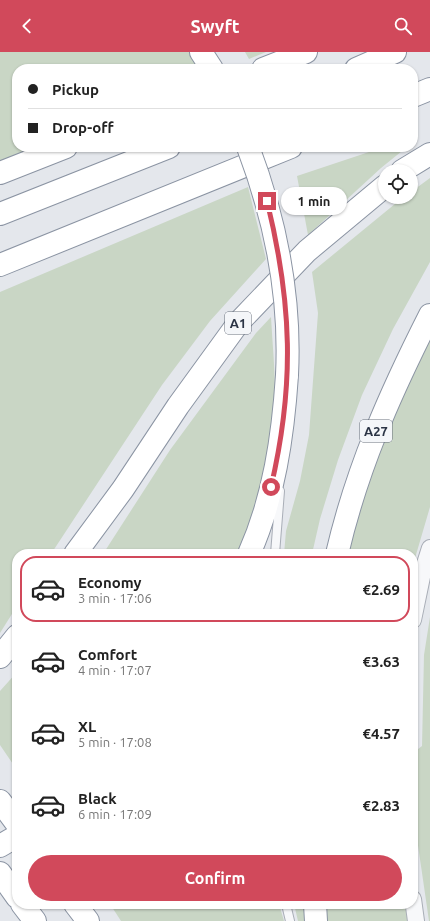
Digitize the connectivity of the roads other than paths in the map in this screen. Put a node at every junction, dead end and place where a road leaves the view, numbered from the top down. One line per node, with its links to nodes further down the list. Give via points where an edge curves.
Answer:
1 (201, 52): 4 (highway)
2 (306, 52): 5 (highway)
3 (395, 52): 6 (highway)
4 (209, 64)
5 (276, 64)
6 (367, 64)
7 (430, 89): 8 (highway)
8 (418, 94)
9 (53, 152): 15 (highway)
10 (156, 152): 17 (highway)
11 (250, 152): 20 (highway, bridge, via 264,187 277,240 288,323)
12 (279, 152): 18 (highway)
13 (430, 154): 14 (highway)
14 (414, 164)
15 (0, 173)
16 (378, 192): 21 (highway, A1, via 307,251 239,322 178,406)
17 (0, 214)
18 (0, 265)
19 (430, 315): 27 (highway, A27, via 398,377 365,457)
20 (285, 410): 25 (highway, via 271,487); 26 (lane)
21 (123, 489): 23 (highway); 24 (highway, A1)
22 (430, 548): 28 (street)
23 (80, 549)
24 (90, 549)
25 (251, 549)
26 (275, 549)
27 (338, 549)
28 (418, 596)
29 (12, 642): 31 (highway)
30 (12, 655): 32 (highway)
31 (0, 658)
32 (0, 669)
33 (0, 801): 34 (highway)
34 (12, 817)
35 (12, 839): 36 (highway)
36 (0, 846)
37 (0, 873): 38 (highway)
38 (12, 890)
39 (80, 909): 43 (highway)
40 (287, 909): 44 (lane)
41 (315, 909): 45 (highway)
42 (414, 909): 46 (street)
43 (88, 921)
44 (290, 921)
45 (316, 921)
46 (416, 921)

